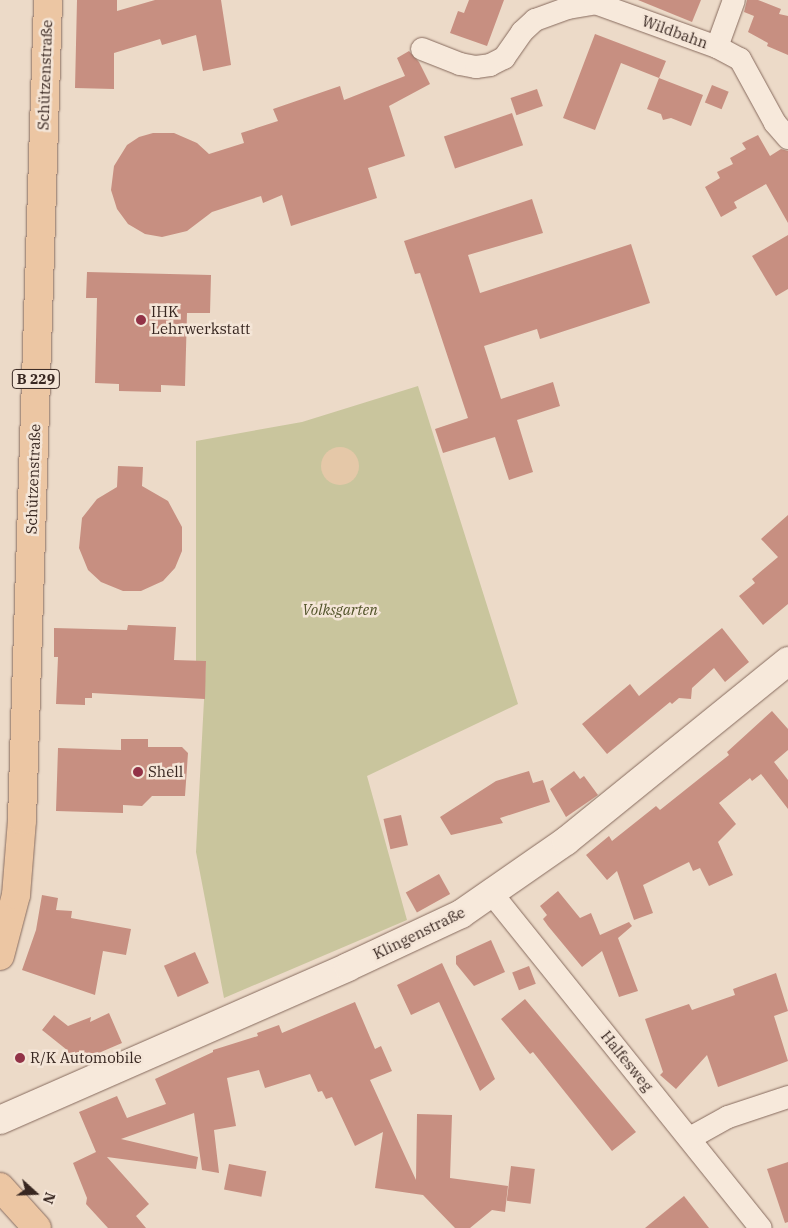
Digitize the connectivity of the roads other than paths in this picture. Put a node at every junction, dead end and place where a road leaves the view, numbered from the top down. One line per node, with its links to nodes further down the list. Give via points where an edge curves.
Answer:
1 (48, 0): 8 (main road, Schützenstraße / B 229, via 22,820 16,896)
2 (734, 0): 3 (street, Wildbahn)
3 (717, 47): 4 (street, Wildbahn, via 595,3 568,8 535,20 504,58 490,65 460,64); 5 (street, Wildbahn, via 740,60 774,123)
4 (422, 49)
5 (788, 138)
6 (788, 661): 7 (street, Klingenstraße, via 566,841)
7 (492, 895): 10 (street, Klingenstraße, via 461,914 348,968); 11 (street, Halfesweg)
8 (0, 956)
9 (788, 1097): 11 (street, via 728,1117)
10 (0, 1120)
11 (690, 1138): 14 (street, Halfesweg)
12 (0, 1187): 13 (main road)
13 (37, 1228)
14 (761, 1228)

